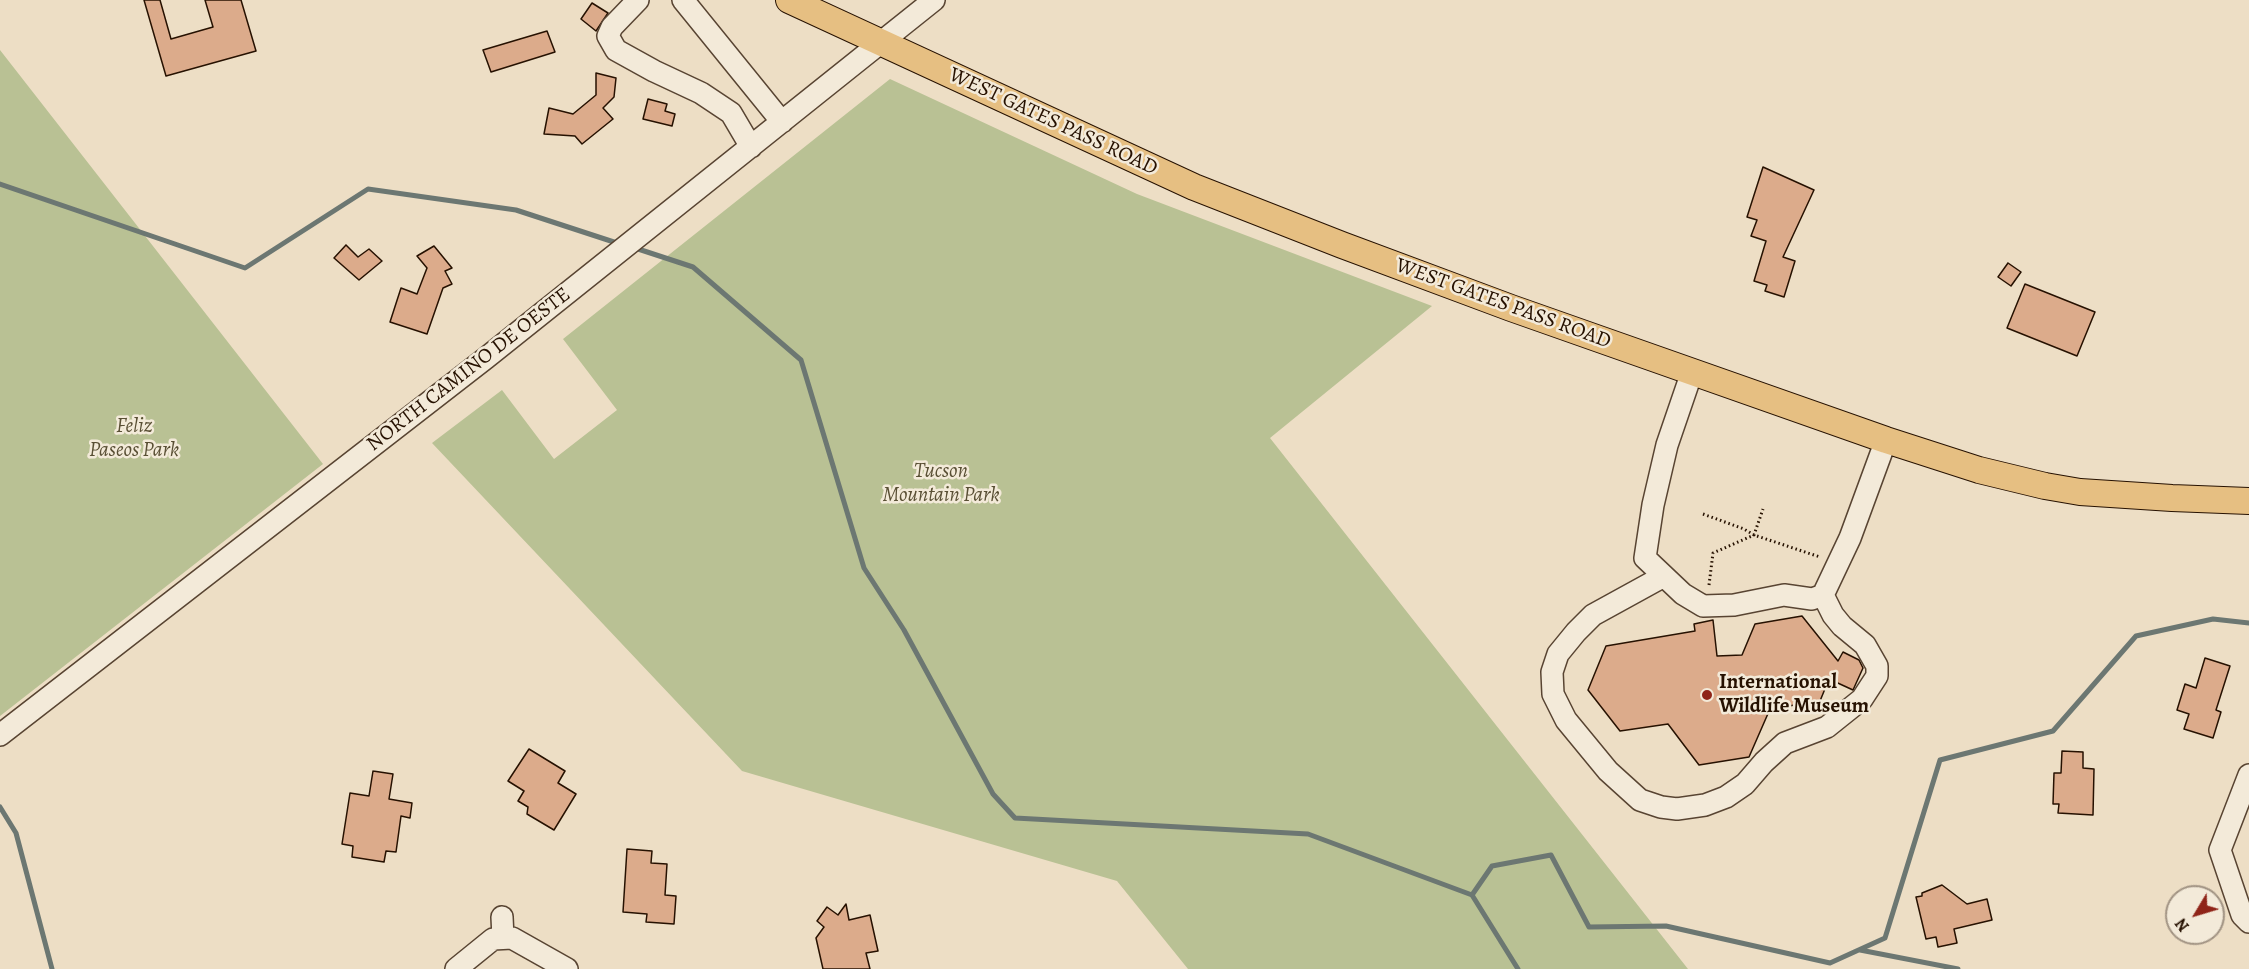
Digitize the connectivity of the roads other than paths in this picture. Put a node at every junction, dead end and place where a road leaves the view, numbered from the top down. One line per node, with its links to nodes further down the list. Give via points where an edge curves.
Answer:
1 (638, 0): 7 (street, via 608,36 616,50 701,93 731,113)
2 (683, 0): 6 (street)
3 (789, 0): 5 (main road, WEST GATES PASS ROAD)
4 (934, 0): 5 (street, NORTH CAMINO DE OESTE)
5 (880, 43): 6 (street, NORTH CAMINO DE OESTE); 8 (main road, WEST GATES PASS ROAD, via 1194,187 1500,304)
6 (782, 122): 7 (street, NORTH CAMINO DE OESTE)
7 (751, 147): 13 (street, NORTH CAMINO DE OESTE)
8 (1692, 372): 9 (main road, WEST GATES PASS ROAD); 11 (street, via 1667,445 1645,558)
9 (1886, 440): 10 (main road, WEST GATES PASS ROAD, via 1979,470 2068,490); 12 (street, via 1850,538)
10 (2249, 501)
11 (1664, 576): 12 (street, via 1703,606 1734,605 1784,595 1812,599); 12 (street, via 1593,615 1576,633 1558,654 1552,672 1553,694 1566,720 1608,771 1640,800 1677,809 1726,798 1785,743 1827,727 1862,699 1877,676 1877,666 1865,645 1833,615)
12 (1823, 595)
13 (0, 735)
14 (2249, 775): 16 (street, via 2220,850 2242,915)
15 (501, 916): 17 (street)
16 (2249, 922)
17 (503, 938): 18 (street, via 493,939); 19 (street, via 512,938)
18 (456, 969)
19 (567, 969)

